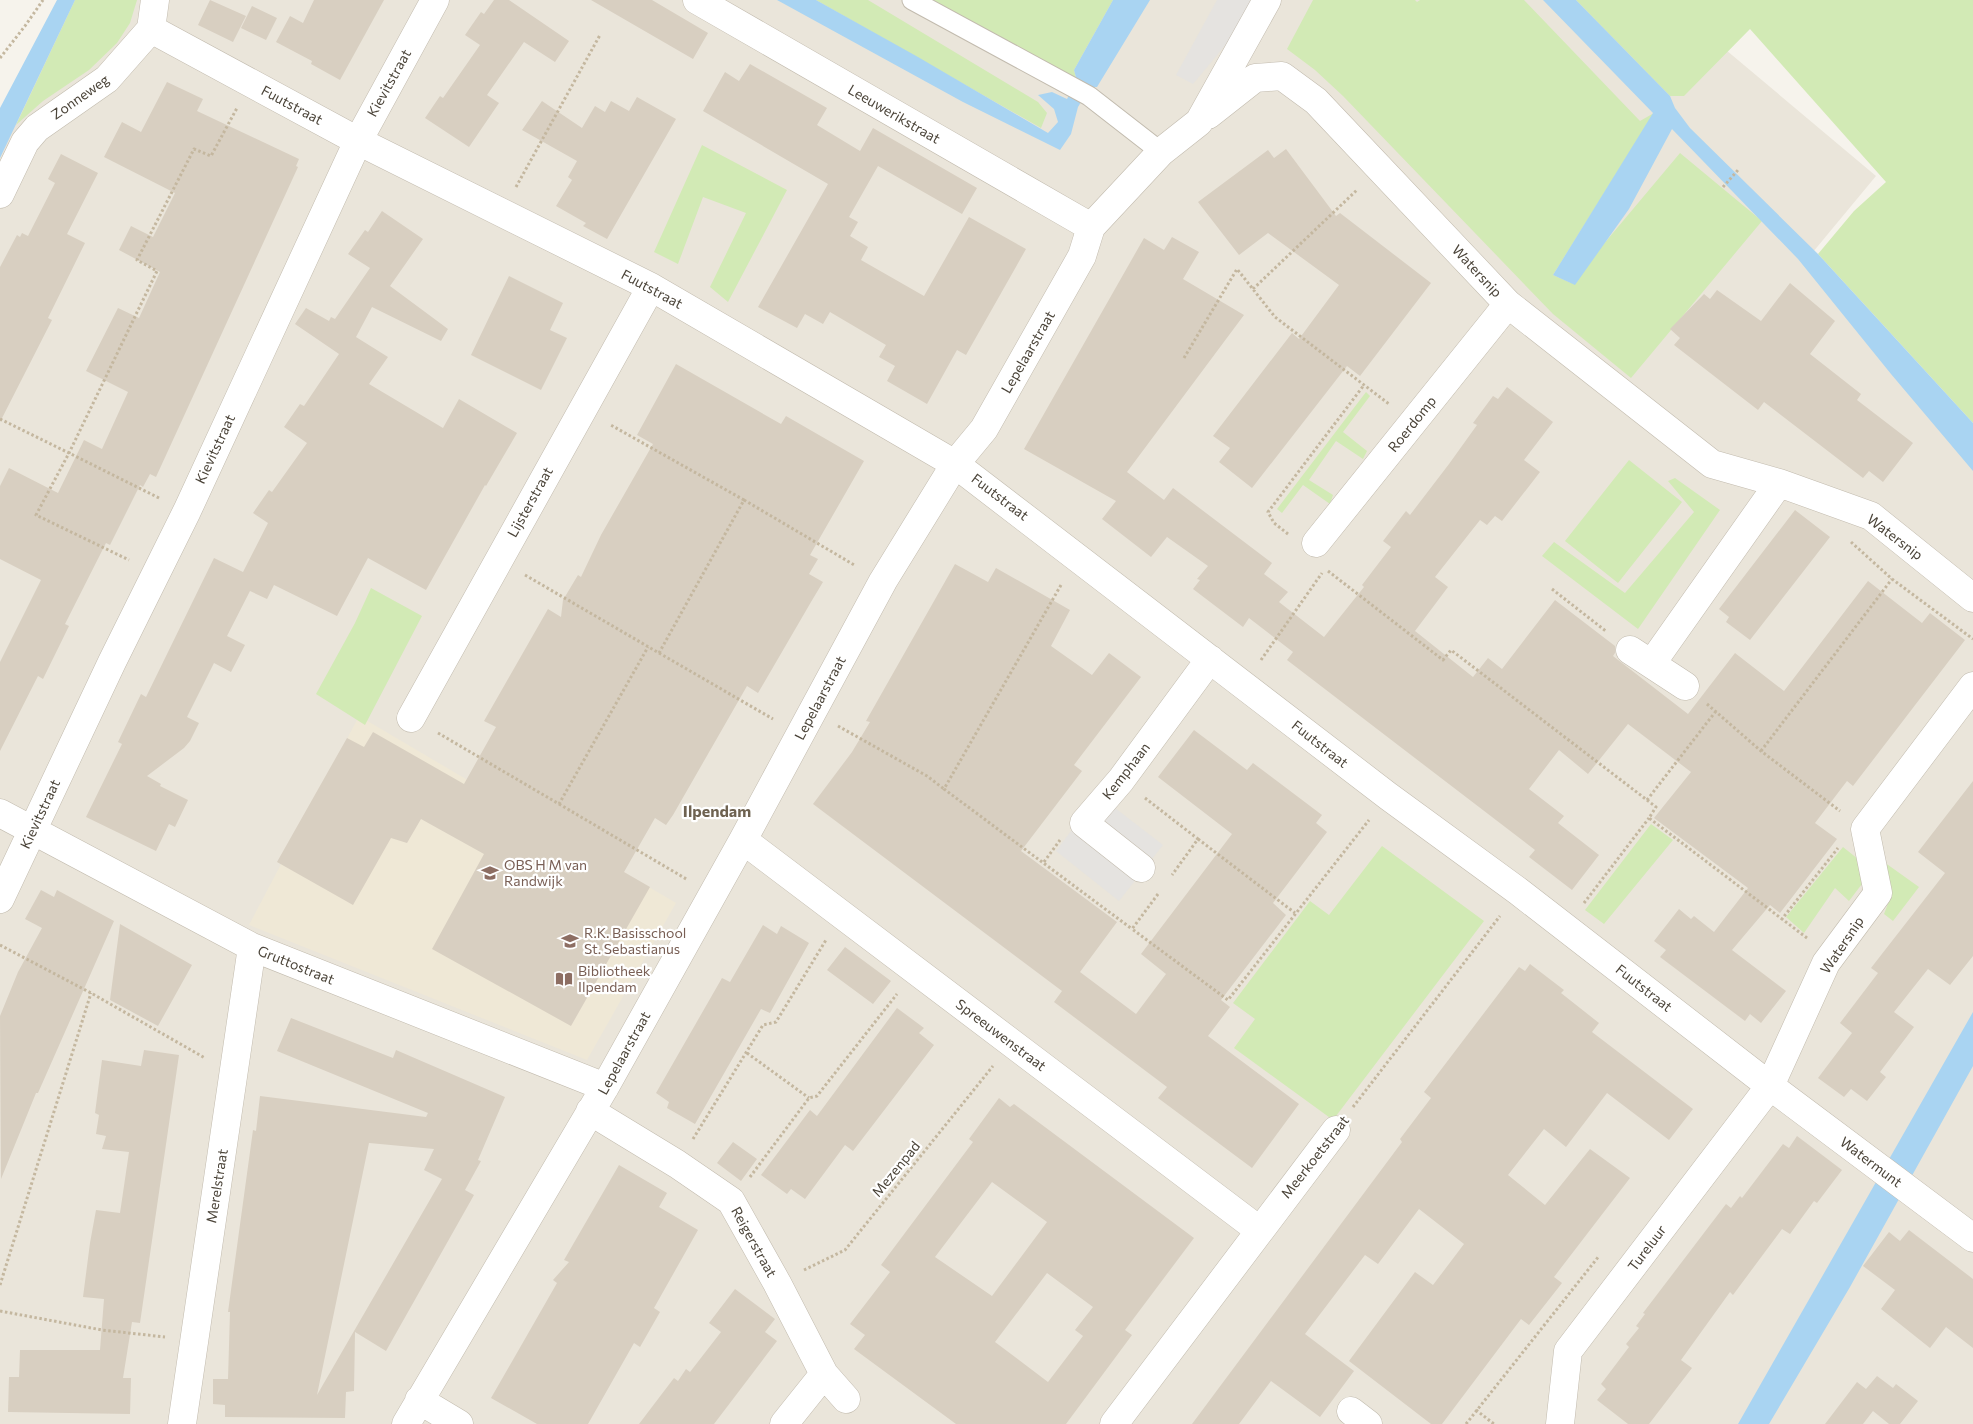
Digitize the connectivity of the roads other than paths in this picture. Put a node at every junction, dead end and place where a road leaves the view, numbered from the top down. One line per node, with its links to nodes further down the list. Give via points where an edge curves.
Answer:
1 (155, 0): 6 (street)
2 (434, 0): 8 (street, Kievitstraat)
3 (697, 0): 11 (street, Leeuwerikstraat)
4 (912, 0): 9 (lane, via 1089,96)
5 (1267, 0): 7 (street, Lepelaarstraat)
6 (152, 29): 8 (street, Fuutstraat); 10 (street, Zonneweg, via 107,79 37,128 25,142)
7 (1199, 122): 9 (street, Lepelaarstraat); 13 (street, Watersnip, via 1255,78 1282,76 1316,101)
8 (358, 141): 12 (street, Fuutstraat); 23 (street, Kievitstraat, via 186,511)
9 (1161, 152): 11 (street, Lepelaarstraat)
10 (0, 194)
11 (1091, 227): 14 (street, Lepelaarstraat, via 1082,256 984,429)
12 (650, 287): 14 (street, Fuutstraat); 21 (street, Lijsterstraat)
13 (1508, 304): 15 (street, Watersnip, via 1712,464); 16 (street, Roerdomp)
14 (955, 464): 18 (street, Fuutstraat); 24 (street, Lepelaarstraat, via 883,581)
15 (1779, 483): 17 (street, Watersnip, via 1870,516); 19 (street, via 1641,656)
16 (1316, 543)
17 (1973, 598)
18 (1210, 659): 25 (street, Kemphaan, via 1121,780 1084,823); 28 (street, Fuutstraat)
19 (1685, 686)
20 (1973, 686): 28 (street, Watersnip, via 1861,826 1878,893 1826,963)
21 (411, 718)
22 (0, 812): 23 (street, Gruttostraat)
23 (32, 830): 26 (street, Kievitstraat); 27 (street, Gruttostraat)
24 (743, 840): 29 (street, Lepelaarstraat); 32 (street, Spreeuwenstraat)
25 (1141, 868)
26 (0, 899)
27 (252, 947): 29 (street, Gruttostraat); 37 (street, Merelstraat)
28 (1770, 1086): 33 (street, Watermunt); 42 (street, Tureluur, via 1568,1351)
29 (605, 1087): 30 (street, Lepelaarstraat)
30 (590, 1111): 34 (street, Reigerstraat, via 731,1201); 36 (street, Lepelaarstraat)
31 (1336, 1130): 32 (street, Meerkoetstraat)
32 (1259, 1230): 41 (street, Meerkoetstraat)
33 (1973, 1238)
34 (824, 1374): 35 (street, Reigerstraat); 40 (street)
35 (846, 1399)
36 (420, 1400): 38 (street, Lepelaarstraat); 39 (street)
37 (182, 1424)
38 (406, 1424)
39 (459, 1424)
40 (784, 1424)
41 (1114, 1424)
42 (1560, 1424)

